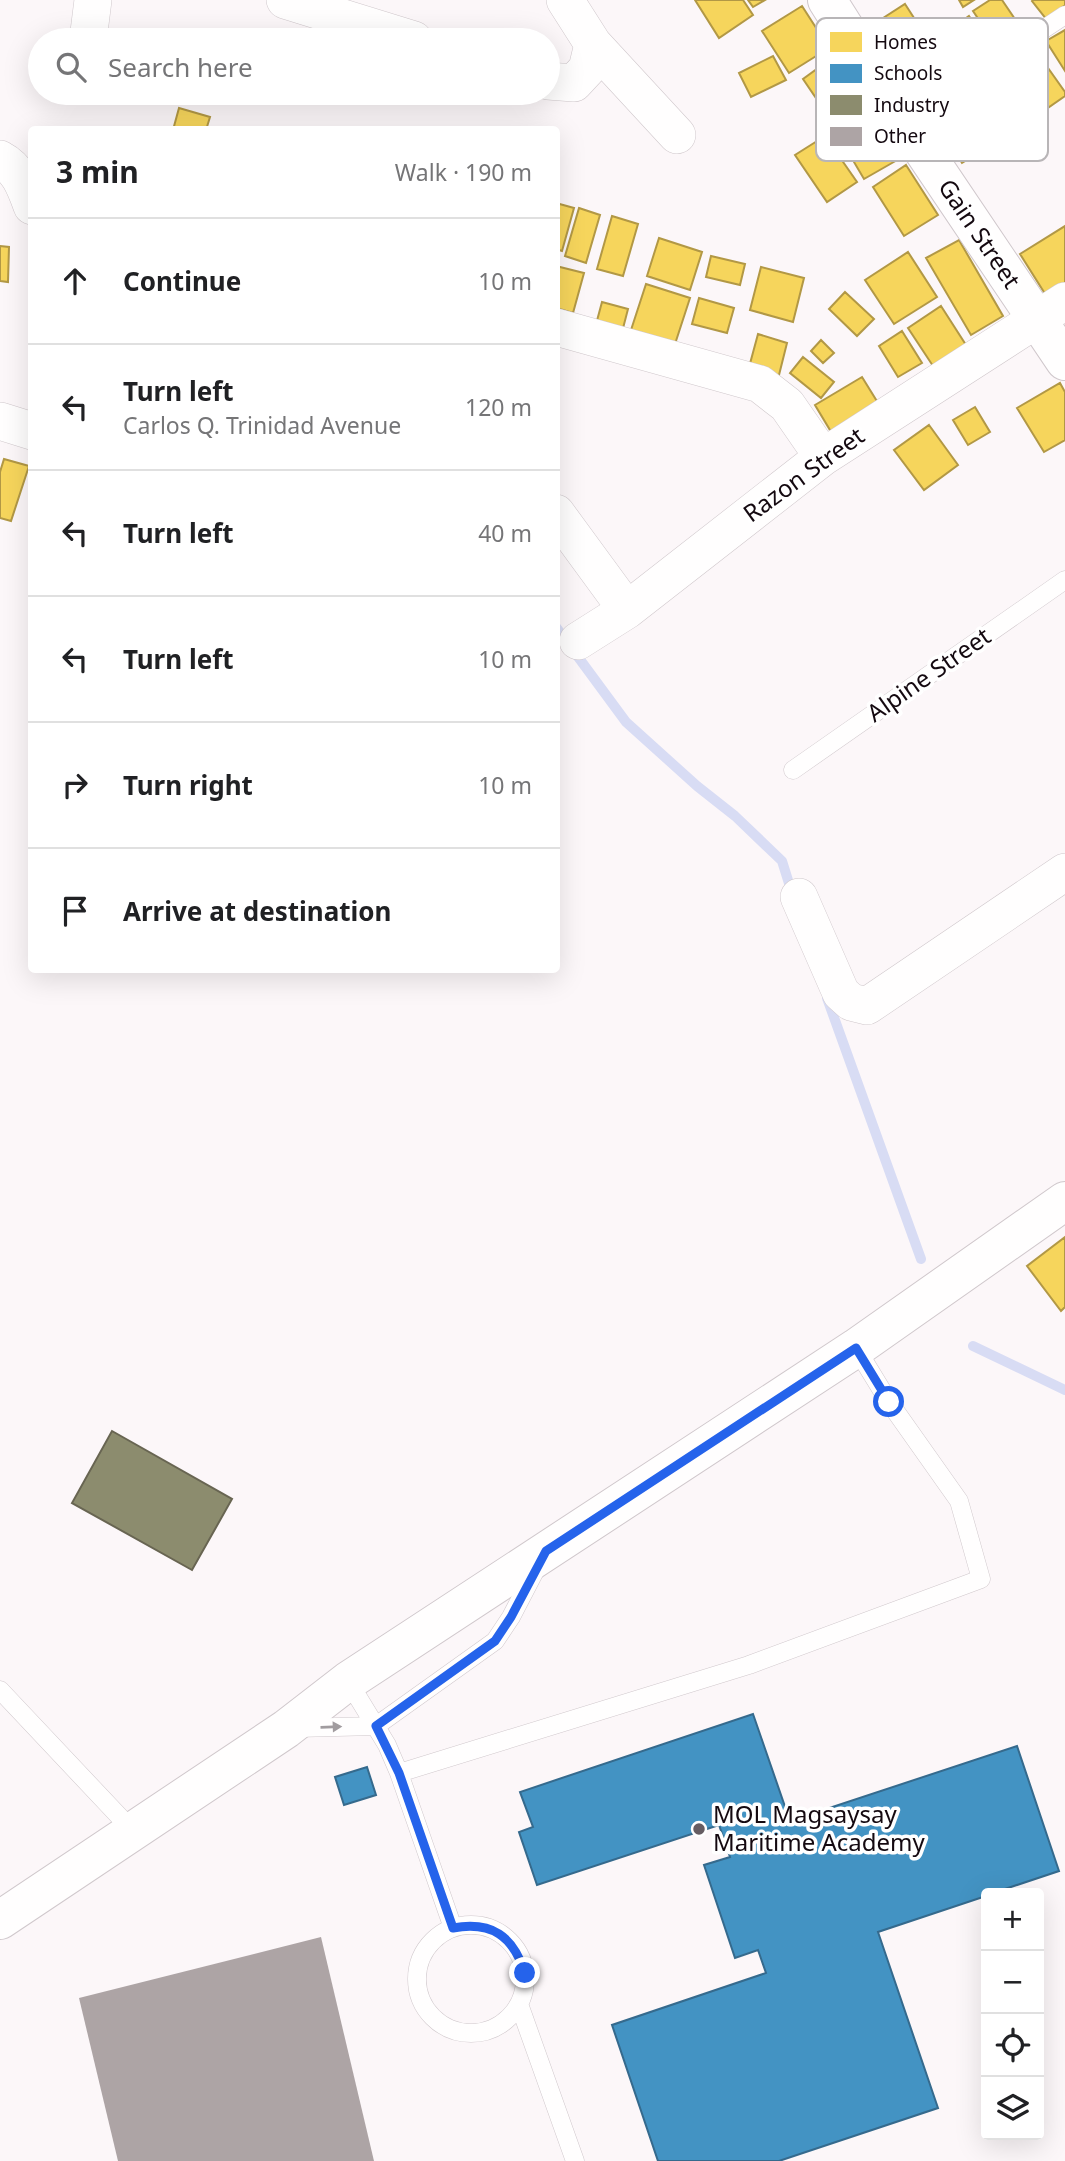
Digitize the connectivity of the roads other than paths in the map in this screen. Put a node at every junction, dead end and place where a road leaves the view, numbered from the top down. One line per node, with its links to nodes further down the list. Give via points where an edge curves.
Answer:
1 (93, 0): 9 (street)
2 (285, 0): 10 (street)
3 (362, 0): 11 (street)
4 (565, 0): 12 (street)
5 (827, 0): 7 (main road, Gain Street)
6 (1065, 15): 8 (lane)
7 (838, 18)
8 (1048, 26)
9 (90, 28)
10 (375, 28)
11 (391, 28)
12 (593, 44): 13 (street, via 587,69 574,83); 14 (street)
13 (560, 81)
14 (677, 135)
15 (0, 159): 17 (street, via 9,164)
16 (934, 161): 18 (main road, Gain Street)
17 (28, 195)
18 (1051, 310): 20 (main road, Gain Street); 23 (street, Razon Street)
19 (560, 328): 23 (street, via 760,384 787,405)
20 (1065, 361)
21 (0, 421): 22 (street)
22 (28, 430)
23 (823, 457): 26 (street, Razon Street)
24 (560, 518): 26 (street)
25 (1065, 580): 28 (lane, Alpine Street)
26 (627, 610): 27 (street, Razon Street)
27 (578, 642)
28 (793, 770)
29 (1065, 872): 30 (street, via 867,1006 851,1002 841,993)
30 (799, 897)
31 (1065, 1201): 32 (main road)
32 (856, 1348): 33 (main road); 38 (lane, via 959,1501 981,1579 749,1665)
33 (546, 1551): 34 (main road); 36 (lane, via 495,1641)
34 (348, 1681): 36 (lane); 37 (main road)
35 (0, 1690): 39 (lane)
36 (376, 1726): 37 (lane, one-way to 36); 38 (lane)
37 (286, 1729): 39 (main road)
38 (399, 1773): 41 (lane)
39 (133, 1831): 40 (main road)
40 (0, 1920)
41 (453, 1928): 42 (lane, via 484,1927 511,1944 525,1973); 42 (lane, via 432,1942 419,1962 418,1994 425,2009 449,2029 465,2033 496,2027)
42 (519, 2004): 43 (lane)
43 (575, 2161)

